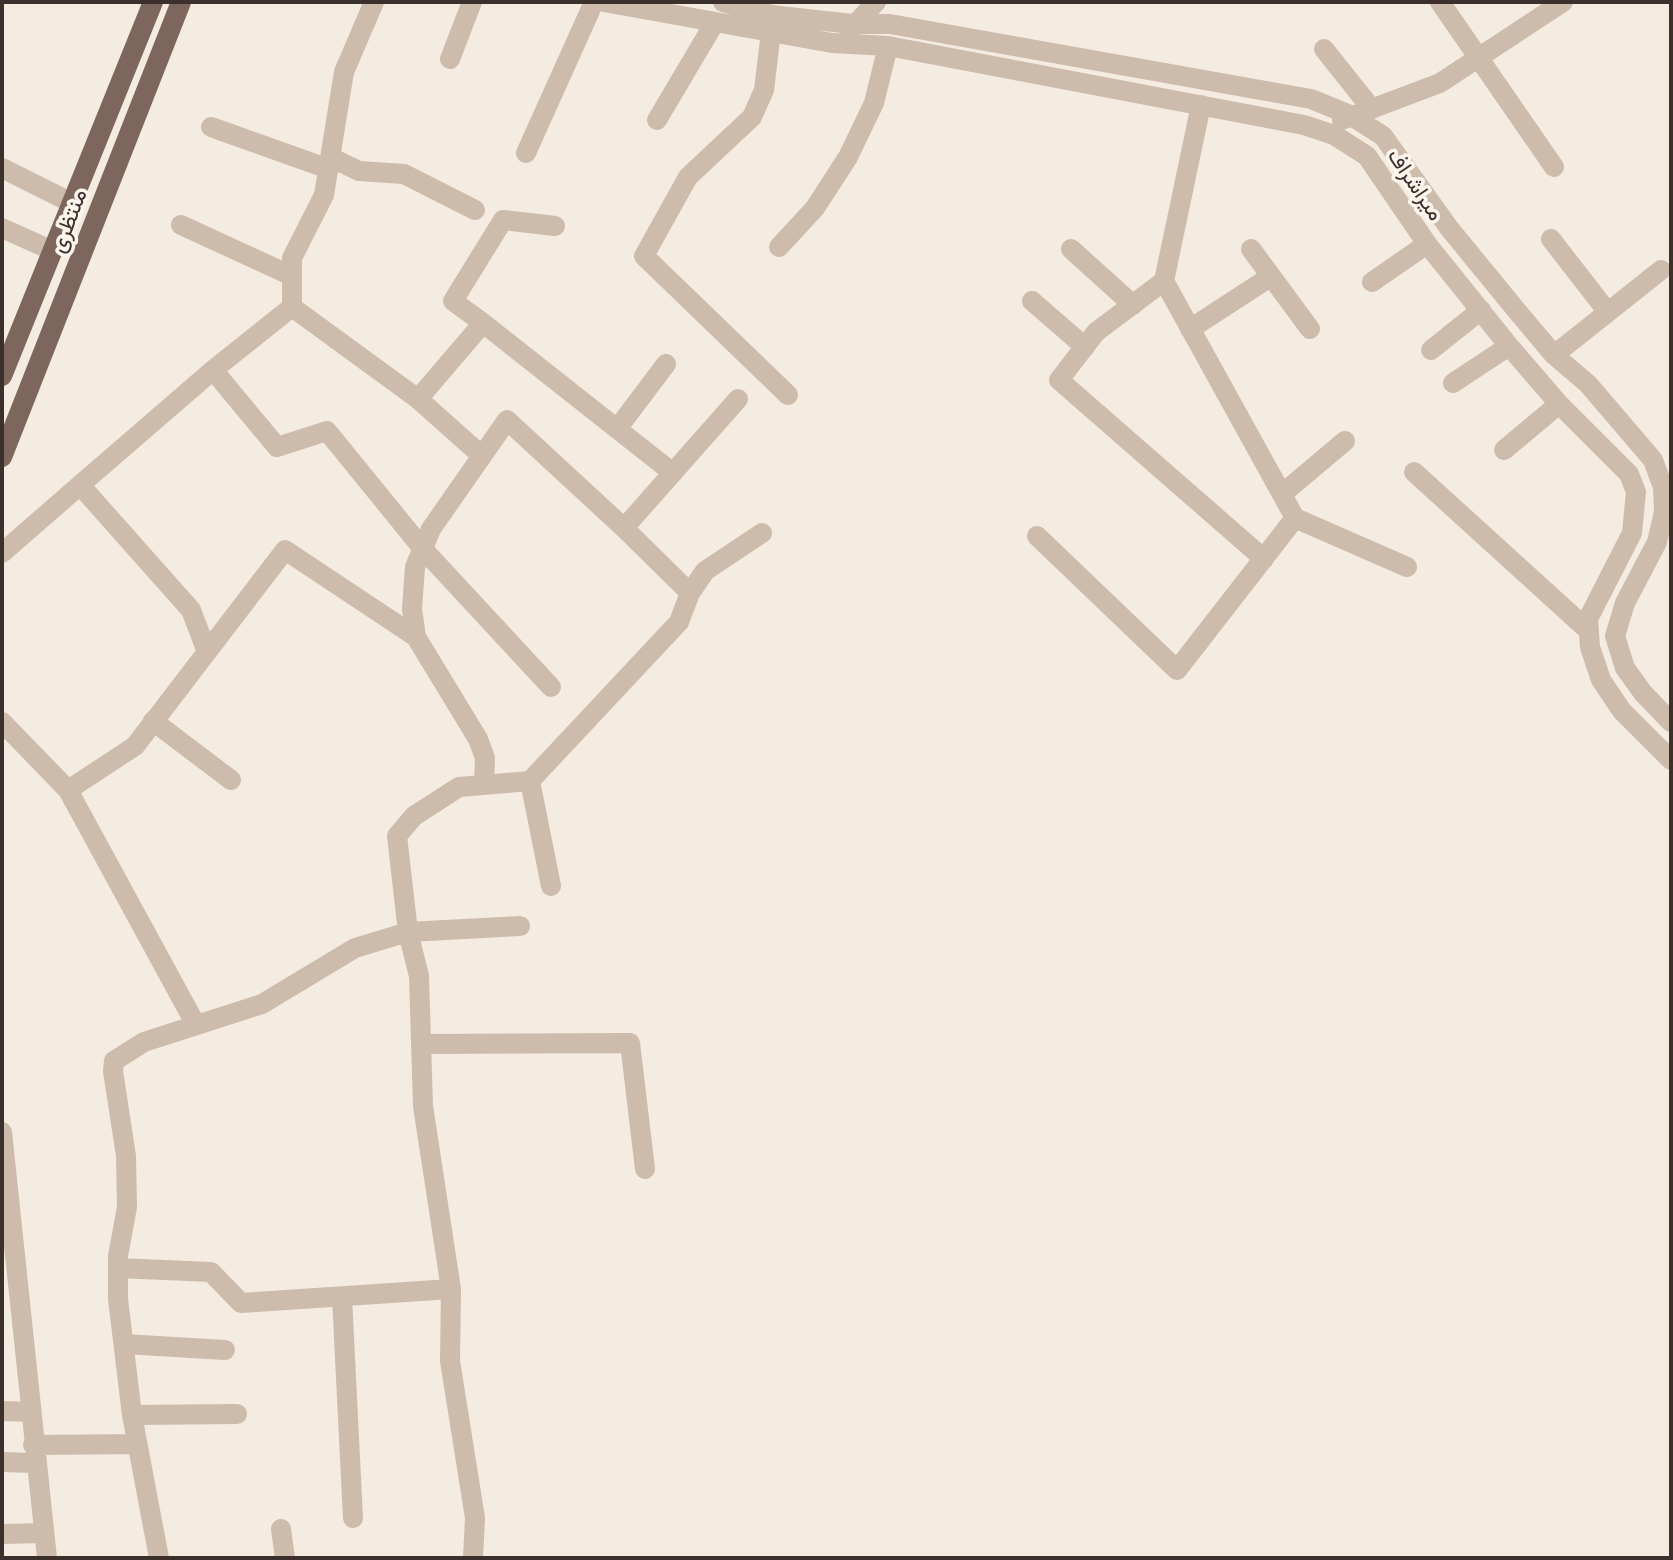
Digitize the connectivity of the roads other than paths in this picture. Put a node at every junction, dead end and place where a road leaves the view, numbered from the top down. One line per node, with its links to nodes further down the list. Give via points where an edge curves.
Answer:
1 (374, 2): 26 (street, via 344,72)
2 (472, 2): 17 (street)
3 (594, 2): 25 (street)
4 (604, 2): 12 (street, میراشراف)
5 (723, 2): 11 (street, میراشراف, via 771,15)
6 (876, 2): 14 (street)
7 (1440, 2): 18 (street)
8 (1563, 2): 18 (street)
9 (152, 5): 10 (main road); 29 (main road, منتظری)
10 (178, 8): 71 (main road, منتظری)
11 (822, 11): 14 (street, میراشراف)
12 (715, 22): 13 (street, میراشراف); 22 (street)
13 (771, 32): 14 (street, میراشراف); 63 (street, via 764,90 752,117 688,177 644,256)
14 (848, 34): 15 (street, میراشراف); 21 (street, میراشراف, via 890,24 1206,78 1311,99)
15 (888, 46): 19 (street, میراشراف); 36 (street, via 874,103 848,157 815,208)
16 (1324, 49): 20 (street)
17 (450, 59)
18 (1479, 60): 20 (street, via 1440,83); 27 (street)
19 (1201, 105): 24 (street, میراشراف); 43 (street)
20 (1371, 108): 21 (street)
21 (1350, 115): 24 (street); 50 (street, میراشراف, via 1383,136)
22 (657, 120)
23 (211, 127): 26 (street)
24 (1325, 131): 35 (street, میراشراف, via 1367,156)
25 (526, 153)
26 (330, 164): 30 (street, via 404,174); 41 (street, via 324,195 292,258)
27 (1554, 167)
28 (2, 168): 29 (street)
29 (72, 203): 39 (main road, منتظری)
30 (475, 210)
31 (181, 225): 41 (street)
32 (555, 226): 51 (street, via 503,220 453,301)
33 (2, 228): 39 (street)
34 (1551, 239): 49 (street)
35 (1427, 244): 44 (street); 48 (street, میراشراف)
36 (779, 247)
37 (1071, 249): 46 (street)
38 (1251, 249): 42 (street)
39 (53, 251): 61 (main road, منتظری)
40 (1661, 270): 49 (street)
41 (292, 276): 47 (street)
42 (1270, 277): 53 (street); 54 (street)
43 (1164, 281): 46 (street); 53 (street)
44 (1372, 282)
45 (1032, 301): 56 (street)
46 (1133, 305): 56 (street, via 1096,332)
47 (292, 307): 60 (street); 64 (street)
48 (1481, 310): 52 (street, میراشراف); 57 (street)
49 (1606, 310): 58 (street)
50 (1517, 311): 52 (street); 58 (street, میراشراف)
51 (483, 323): 64 (street); 67 (street)
52 (1495, 328): 55 (street, میراشراف)
53 (1190, 329): 75 (street)
54 (1310, 329)
55 (1509, 346): 62 (street); 66 (street, میراشراف)
56 (1085, 347): 82 (street, via 1059,380)
57 (1431, 350)
58 (1554, 355): 91 (street, میراشراف, via 1588,384 1653,460 1663,487 1657,542 1625,603 1615,636 1625,668)
59 (666, 364): 67 (street)
60 (213, 370): 74 (street); 80 (street, via 277,447 327,431)
61 (2, 376)
62 (1453, 383)
63 (788, 395)
64 (418, 399): 70 (street)
65 (738, 399): 73 (street)
66 (1559, 404): 69 (street); 85 (street, میراشراف, via 1629,474 1636,492 1632,533 1600,591 1588,619)
67 (617, 429): 73 (street)
68 (1345, 441): 75 (street)
69 (1504, 450)
70 (481, 455): 77 (street, via 507,420); 80 (street)
71 (2, 457)
72 (1414, 472): 85 (street)
73 (673, 473): 77 (street)
74 (80, 485): 81 (street); 87 (street, via 191,610)
75 (1282, 494): 76 (street)
76 (1295, 518): 82 (street); 83 (street)
77 (624, 528): 84 (street)
78 (762, 533): 84 (street, via 705,571)
79 (1037, 536): 82 (street, via 1177,670)
80 (423, 549): 86 (street, via 415,567); 88 (street)
81 (2, 553)
82 (1264, 559)
83 (1407, 567)
84 (690, 593): 94 (street, via 679,622)
85 (1589, 631): 92 (street, میراشراف, via 1601,680 1622,711)
86 (416, 637): 87 (street, via 285,550); 95 (street, via 478,739 485,758)
87 (207, 652): 89 (street)
88 (551, 687)
89 (153, 721): 93 (street); 96 (street, via 135,746)
90 (2, 722): 96 (street)
91 (1671, 722)
92 (1671, 760)
93 (231, 780)
94 (530, 781): 95 (street); 97 (street)
95 (484, 784): 99 (street, via 459,787 401,827 397,850)
96 (68, 790): 100 (street)
97 (551, 886)
98 (520, 926): 99 (street)
99 (408, 932): 100 (street, via 355,948 262,1004); 101 (street, via 419,976)
100 (196, 1025): 105 (street, via 144,1042 114,1061 127,1207)
101 (421, 1044): 103 (street, via 630,1043); 106 (street, via 423,1106)
102 (2, 1132): 104 (street)
103 (645, 1169)
104 (8, 1254): 111 (street)
105 (118, 1268): 107 (street, via 211,1272 241,1303); 108 (street)
106 (451, 1289): 107 (street); 124 (street, via 450,1361 475,1518)
107 (342, 1297): 117 (street)
108 (124, 1344): 109 (street); 113 (street)
109 (225, 1350)
110 (2, 1411): 111 (street)
111 (29, 1412): 115 (street)
112 (237, 1414): 113 (street)
113 (132, 1415): 114 (street)
114 (137, 1444): 115 (street); 122 (street)
115 (34, 1454): 116 (street); 119 (street)
116 (2, 1462)
117 (353, 1518)
118 (281, 1529): 123 (street)
119 (44, 1533): 120 (street); 121 (street)
120 (2, 1534)
121 (47, 1558)
122 (159, 1558)
123 (285, 1558)
124 (473, 1558)

